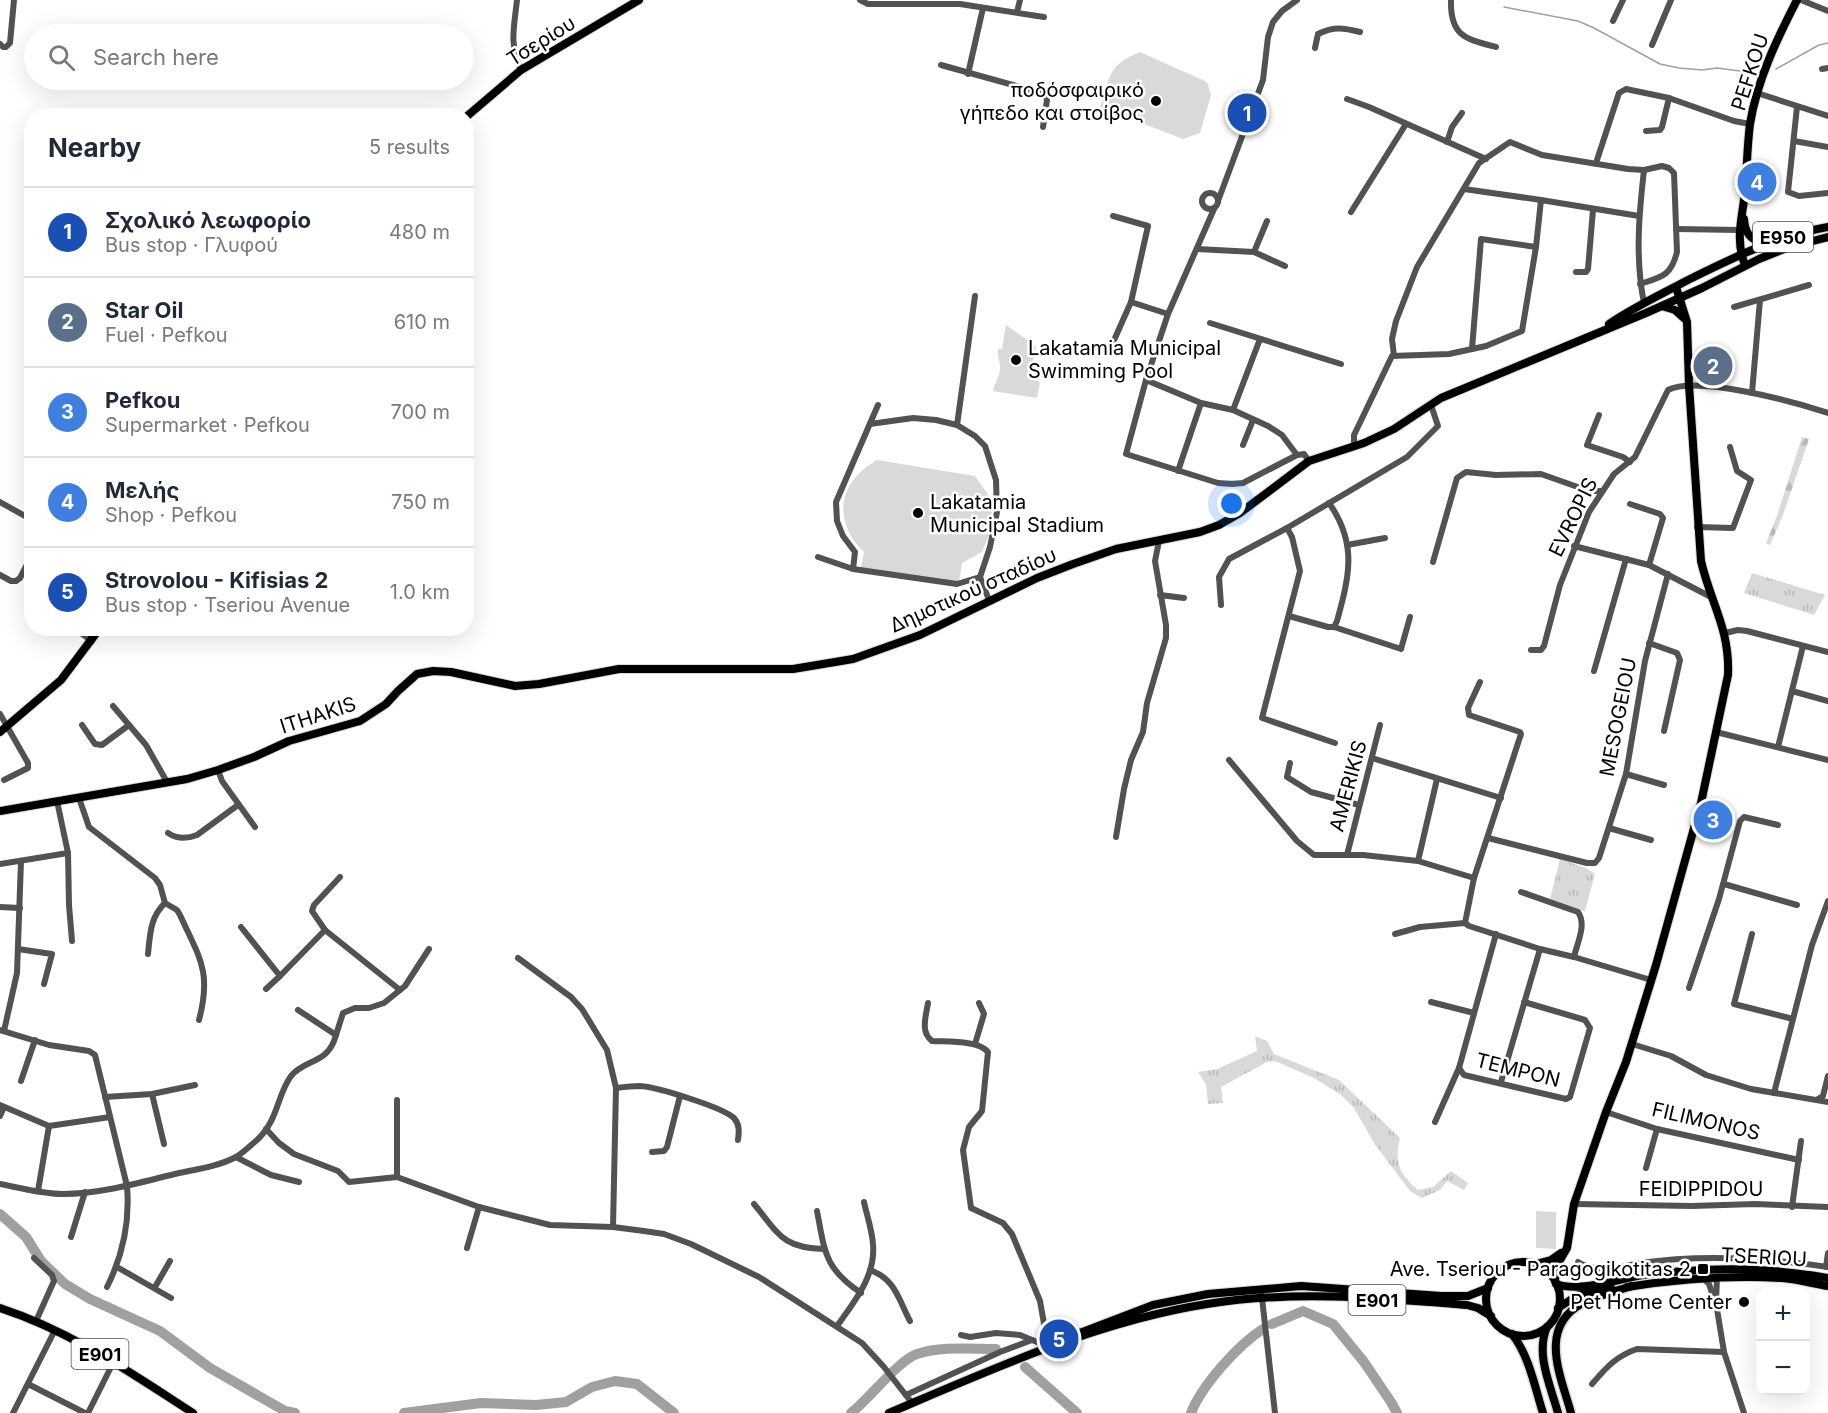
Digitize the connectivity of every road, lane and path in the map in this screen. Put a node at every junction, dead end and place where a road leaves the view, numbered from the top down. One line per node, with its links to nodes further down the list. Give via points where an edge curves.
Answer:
1 (14, 0): 18 (street, via 10,43 6,47)
2 (517, 0): 23 (street, via 512,41)
3 (639, 0): 23 (main road, Τσερίου)
4 (860, 0): 11 (street, via 868,4)
5 (1020, 0): 14 (street)
6 (1297, 0): 45 (street, via 1273,22 1263,80)
7 (1451, 0): 21 (street, via 1454,24 1460,34)
8 (1623, 0): 16 (street)
9 (1671, 0): 19 (street)
10 (1799, 0): 13 (street); 25 (main road, PEFKOU, via 1781,32)
11 (961, 2): 12 (street)
12 (983, 8): 14 (street); 24 (street)
13 (1828, 11)
14 (1017, 12): 15 (street)
15 (1044, 16)
16 (1613, 21)
17 (1360, 32): 20 (street, via 1330,28 1318,34)
18 (0, 44)
19 (1652, 45)
20 (1315, 48)
21 (1496, 48)
22 (941, 65): 24 (street)
23 (521, 70): 29 (main road, Τσερίου)
24 (968, 74): 34 (street, via 1046,94)
25 (1757, 93): 28 (street); 33 (main road, PEFKOU)
26 (1669, 98): 33 (street); 35 (street, via 1662,128); 40 (street, via 1622,90)
27 (1347, 99): 32 (street)
28 (1797, 107): 31 (street); 36 (street)
29 (474, 110)
30 (1462, 113): 37 (street)
31 (1828, 116)
32 (1406, 124): 37 (street); 49 (street)
33 (1750, 124): 47 (main road, PEFKOU)
34 (1043, 127)
35 (1646, 131)
36 (1794, 141): 38 (street); 43 (street, via 1788,192 1799,196)
37 (1447, 142): 39 (street)
38 (1828, 147)
39 (1486, 159): 40 (street, via 1510,142 1542,155); 42 (street, via 1479,163)
40 (1596, 163): 41 (street)
41 (1644, 170): 51 (street); 54 (street, via 1662,166 1674,173)
42 (1464, 189): 44 (street); 83 (street, via 1417,267 1402,302 1392,339)
43 (1828, 194)
44 (1541, 200): 48 (street); 58 (street)
45 (1218, 201): 46 (street); 46 (street, via 1209,193 1202,197 1202,206)
46 (1214, 208): 59 (street)
47 (1743, 209): 55 (main road, PEFKOU); 57 (main road, via 1745,230 1749,237)
48 (1593, 210): 51 (street); 64 (street, via 1588,269)
49 (1351, 212)
50 (1113, 216): 72 (street, via 1148,226)
51 (1639, 216): 65 (street)
52 (1267, 221): 60 (street)
53 (1828, 227): 57 (main road, E950)
54 (1676, 229): 55 (street); 65 (street, via 1674,263 1665,276)
55 (1739, 230): 61 (main road, PEFKOU)
56 (1828, 237): 62 (main road, E950)
57 (1763, 244): 61 (main road, E950)
58 (1536, 247): 82 (street, via 1522,331); 82 (street, via 1481,239)
59 (1197, 249): 60 (street); 76 (street)
60 (1254, 252): 63 (street)
61 (1740, 254): 62 (main road, PEFKOU); 67 (main road)
62 (1745, 265): 68 (main road)
63 (1285, 266)
64 (1576, 272)
65 (1640, 284): 73 (street)
66 (1809, 285): 71 (street)
67 (1676, 287): 70 (main road); 73 (main road)
68 (1702, 288): 70 (main road); 77 (main road, via 1689,302)
69 (975, 296): 96 (street)
70 (1680, 298): 74 (main road); 77 (main road)
71 (1760, 300): 75 (street); 87 (street)
72 (1131, 302): 76 (street); 81 (street)
73 (1644, 303): 79 (main road)
74 (1662, 306): 77 (main road, via 1675,310); 79 (main road)
75 (1734, 307)
76 (1168, 314): 85 (street)
77 (1687, 322): 86 (main road)
78 (1210, 323): 80 (street)
79 (1596, 333): 90 (main road, Δημοτικού σταδίου)
80 (1260, 339): 84 (street); 91 (street)
81 (1111, 347)
82 (1472, 349): 83 (street)
83 (1394, 356): 98 (street, via 1354,435)
84 (1341, 364)
85 (1146, 380): 88 (street); 103 (street, via 1126,454)
86 (1689, 385): 87 (street); 102 (street, EVROPIS, via 1668,390); 109 (main road)
87 (1752, 393): 92 (street)
88 (1201, 403): 91 (street); 103 (street)
89 (878, 405): 95 (street)
90 (1431, 405): 98 (main road, Δημοτικού σταδίου, via 1394,429); 106 (street, via 1438,426 1417,449)
91 (1233, 410): 94 (street)
92 (1828, 413)
93 (1599, 415): 102 (street, via 1587,445)
94 (1253, 420): 97 (street); 100 (street, via 1276,430)
95 (870, 424): 96 (street, via 913,418); 119 (street, via 836,502 837,521 855,552)
96 (957, 426): 123 (street, via 985,446 996,480 997,512)
97 (1244, 445)
98 (1354, 446): 101 (main road, Δημοτικού σταδίου)
99 (1730, 447): 109 (street, via 1737,471 1751,480 1733,528)
100 (1297, 455): 101 (street, via 1304,454); 103 (street, via 1243,483 1218,483)
101 (1309, 461): 112 (main road, Δημοτικού σταδίου, via 1219,525)
102 (1630, 462): 104 (street, EVROPIS)
103 (1178, 471)
104 (1602, 490): 114 (street, EVROPIS); 117 (street, via 1589,490 1541,474 1461,474)
105 (0, 502): 108 (street)
106 (1329, 502): 110 (street); 113 (street)
107 (1630, 504): 118 (street, via 1663,518)
108 (24, 516)
109 (1697, 527): 125 (main road)
110 (1287, 528): 128 (street, via 1229,559 1219,577); 129 (street, via 1300,571)
111 (1385, 538): 113 (street)
112 (1159, 541): 124 (street, via 1155,561); 127 (main road, Δημοτικού σταδίου, via 1116,549)
113 (1347, 545): 131 (street, via 1349,578)
114 (1574, 546): 116 (street); 138 (street, EVROPIS, via 1544,646)
115 (818, 557): 119 (street)
116 (1626, 560): 118 (street); 141 (street)
117 (1434, 562)
118 (1649, 565): 121 (street)
119 (853, 569): 123 (street, via 957,584)
120 (24, 570): 122 (street, via 16,581)
121 (1668, 574): 125 (street); 136 (street, MESOGEIOU)
122 (0, 575)
123 (980, 577): 127 (street)
124 (1161, 595): 126 (street); 176 (street, via 1166,638 1147,703 1143,732 1131,760)
125 (1711, 597): 132 (main road)
126 (1184, 598)
127 (989, 600): 140 (main road, Δημοτικού σταδίου, via 920,635 853,659 793,669)
128 (1221, 605)
129 (1290, 616): 131 (street); 154 (street, via 1262,718)
130 (1410, 617): 131 (street, via 1401,649)
131 (1334, 627)
132 (1725, 633): 137 (street, via 1747,631); 153 (main road, via 1728,675)
133 (85, 636): 135 (street)
134 (95, 636): 135 (main road)
135 (92, 641): 150 (main road, via 61,680)
136 (1649, 644): 151 (street, via 1679,656); 161 (street, MESOGEIOU)
137 (1803, 646): 139 (street); 143 (street)
138 (1531, 650)
139 (1828, 652)
140 (672, 670): 160 (main road, ITHAKIS, via 619,669 515,686 451,672 417,674 386,704 360,721 297,738)
141 (1594, 671)
142 (1480, 682): 167 (street, via 1467,708 1469,714 1521,734)
143 (1792, 691): 144 (street); 155 (street)
144 (1828, 701)
145 (113, 706): 148 (street)
146 (0, 714): 150 (street)
147 (82, 725): 148 (street, via 95,744 102,745)
148 (129, 725): 164 (street, via 146,745)
149 (1380, 725): 156 (street, AMERIKIS)
150 (8, 726): 152 (main road); 163 (street, via 28,768)
151 (1664, 731)
152 (0, 732)
153 (1716, 732): 155 (street); 207 (main road, via 1688,853)
154 (1335, 743)
155 (1778, 747): 158 (street)
156 (1372, 758): 162 (street); 170 (street, AMERIKIS)
157 (1229, 760): 180 (street, via 1297,841 1314,855)
158 (1828, 760)
159 (1290, 764): 170 (street, via 1287,777 1311,792)
160 (219, 770): 164 (main road, ITHAKIS); 169 (street)
161 (1626, 774): 165 (street); 174 (street, MESOGEIOU)
162 (1437, 778): 167 (street); 182 (street)
163 (4, 780)
164 (167, 782): 166 (main road, ITHAKIS)
165 (1664, 785)
166 (79, 798): 168 (main road, ITHAKIS); 189 (street, via 89,827 155,878)
167 (1501, 798): 177 (street)
168 (57, 801): 171 (main road, ITHAKIS); 179 (street)
169 (238, 805): 173 (street); 175 (street, via 197,836 175,838)
170 (1359, 805): 180 (street, AMERIKIS)
171 (0, 811)
172 (1778, 825): 186 (street, via 1744,817)
173 (255, 828)
174 (1609, 828): 177 (street, MESOGEIOU, via 1599,858 1587,864); 178 (street)
175 (168, 834)
176 (1116, 837)
177 (1488, 838): 185 (street)
178 (1651, 840)
179 (68, 853): 181 (street); 199 (street)
180 (1347, 855): 182 (street)
181 (21, 861): 183 (street); 192 (street)
182 (1418, 861): 185 (street)
183 (0, 864)
184 (340, 877): 195 (street, via 312,911)
185 (1474, 878): 193 (street)
186 (1724, 884): 190 (street); 209 (street)
187 (1521, 892): 204 (street, via 1578,912 1582,924)
188 (1828, 901): 218 (street)
189 (165, 903): 203 (street, via 152,922); 219 (street, via 177,910 202,964 204,993)
190 (1797, 905)
191 (0, 907): 192 (street)
192 (20, 908): 200 (street)
193 (1465, 922): 196 (street); 197 (street)
194 (241, 927): 206 (street)
195 (325, 930): 206 (street); 211 (street)
196 (1395, 934)
197 (1496, 934): 202 (street); 217 (street)
198 (1752, 934): 218 (street, via 1734,1004)
199 (72, 940)
200 (18, 949): 208 (street, via 52,954); 220 (street, via 17,973)
201 (429, 949): 211 (street)
202 (1540, 949): 204 (street); 213 (street)
203 (148, 954)
204 (1574, 957): 207 (street)
205 (519, 958): 230 (street, via 582,1009 607,1050)
206 (280, 976): 210 (street)
207 (1652, 980): 224 (main road)
208 (44, 984)
209 (1689, 988)
210 (266, 989)
211 (400, 990): 221 (street, via 384,1003 343,1013)
212 (1431, 1002): 217 (street)
213 (1524, 1002): 228 (street); 228 (street, TEMPON, via 1585,1020 1590,1028 1570,1097)
214 (979, 1003): 223 (street, via 984,1014)
215 (928, 1004): 223 (street, via 926,1037 932,1041)
216 (298, 1011): 221 (street)
217 (1474, 1013): 225 (street)
218 (1793, 1019): 231 (street)
219 (199, 1020)
220 (2, 1031): 222 (street)
221 (336, 1035): 244 (street, via 327,1054 290,1078)
222 (35, 1040): 227 (street); 234 (street, via 94,1055)
223 (975, 1044): 303 (street, via 988,1052 981,1111 969,1127 963,1150 970,1208 1003,1223 1012,1234 1040,1301)
224 (1632, 1044): 231 (street, via 1671,1056 1706,1075); 239 (main road)
225 (1459, 1068): 228 (street, TEMPON, via 1464,1075); 242 (street)
226 (1828, 1076): 235 (street, via 1823,1096)
227 (21, 1081)
228 (1501, 1082)
229 (195, 1085): 232 (street)
230 (616, 1088): 233 (street, via 639,1086); 266 (street)
231 (1774, 1093): 235 (street)
232 (152, 1095): 234 (street); 248 (street)
233 (680, 1096): 246 (street, via 735,1119 740,1128); 249 (street, via 667,1147)
234 (105, 1097): 241 (street)
235 (1818, 1099): 237 (street)
236 (397, 1100): 253 (street)
237 (1828, 1102)
238 (2, 1106): 240 (street); 243 (street)
239 (1606, 1112): 245 (street, FILIMONOS); 261 (main road)
240 (0, 1116)
241 (110, 1117): 243 (street); 256 (street)
242 (1435, 1122)
243 (50, 1126): 257 (street)
244 (266, 1129): 250 (street); 253 (street, via 294,1154 338,1172 349,1182)
245 (1656, 1129): 251 (street, FILIMONOS); 252 (street)
246 (738, 1140)
247 (1801, 1141): 251 (street)
248 (164, 1144)
249 (652, 1152)
250 (236, 1157): 254 (street, via 271,1175); 256 (street)
251 (1799, 1160): 262 (street)
252 (1646, 1168)
253 (397, 1177): 264 (street)
254 (299, 1182)
255 (0, 1184): 257 (street)
256 (127, 1186): 258 (street); 276 (street, via 126,1232)
257 (38, 1191): 258 (street)
258 (85, 1192): 267 (street)
259 (864, 1202): 278 (street, via 873,1243)
260 (754, 1204): 270 (street, via 791,1244)
261 (1574, 1204): 262 (street, FEIDIPPIDOU); 268 (main road)
262 (1792, 1206): 263 (street, FEIDIPPIDOU)
263 (1828, 1207)
264 (479, 1208): 266 (street, via 549,1225); 269 (street)
265 (817, 1211): 270 (street)
266 (613, 1227): 298 (street, via 664,1234 691,1244 759,1277)
267 (71, 1237)
268 (1568, 1241): 275 (main road, via 1554,1258); 282 (main road, via 1556,1267)
269 (467, 1248)
270 (824, 1249): 289 (street, via 831,1267)
271 (1828, 1253): 277 (street)
272 (34, 1258): 297 (street, via 54,1281)
273 (170, 1261): 286 (street)
274 (1578, 1262): 277 (street, via 1601,1270 1693,1258)
275 (1536, 1264): 282 (main road); 287 (main road, via 1510,1264 1500,1270)
276 (117, 1267): 285 (street); 286 (street)
277 (1827, 1267)
278 (870, 1270): 289 (street); 296 (street, via 890,1282)
279 (1717, 1277): 280 (main road, TSERIOU); 284 (main road, TSERIOU, via 1784,1278); 292 (street)
280 (1703, 1278): 283 (main road, TSERIOU); 292 (street)
281 (1828, 1278): 282 (main road, TSERIOU, via 1723,1269 1637,1276 1571,1288)
282 (1555, 1282): 293 (main road)
283 (1632, 1286): 293 (main road, TSERIOU, via 1578,1296); 319 (highway, via 1583,1303 1560,1326 1555,1355)
284 (1828, 1286)
285 (107, 1287)
286 (155, 1287): 290 (street)
287 (1488, 1288): 288 (main road, E901, via 1468,1296 1336,1287); 295 (main road, via 1486,1300)
288 (1261, 1289): 291 (street); 305 (main road, E901, via 1176,1299 1117,1317)
289 (861, 1293): 298 (street)
290 (171, 1298)
291 (1262, 1298): 295 (main road, E901, via 1336,1297 1467,1305); 305 (main road, E901, via 1176,1309); 316 (street)
292 (1716, 1303): 306 (street)
293 (1558, 1308): 299 (main road)
294 (0, 1309): 297 (main road, E901)
295 (1491, 1316): 301 (main road)
296 (910, 1321)
297 (36, 1322): 300 (main road, E901)
298 (837, 1326): 310 (street, via 862,1343)
299 (1546, 1327): 301 (main road, via 1536,1334); 318 (highway, via 1543,1357)
300 (55, 1329): 307 (main road, E901); 308 (street)
301 (1512, 1334): 317 (highway, via 1525,1357)
302 (961, 1335): 304 (street, via 996,1333)
303 (1044, 1339): 304 (street); 305 (street)
304 (1033, 1340): 310 (street)
305 (1049, 1348): 311 (main road, E901)
306 (1724, 1352): 309 (street, via 1636,1349 1611,1362); 320 (street)
307 (114, 1361): 313 (street); 314 (main road, E901)
308 (28, 1384): 312 (street); 313 (street)
309 (1592, 1384)
310 (906, 1395): 311 (street)
311 (912, 1403): 315 (main road, E901)
312 (13, 1413)
313 (86, 1413)
314 (193, 1413)
315 (889, 1413)
316 (1275, 1413)
317 (1544, 1413)
318 (1558, 1413)
319 (1571, 1413)
320 (1744, 1413)

